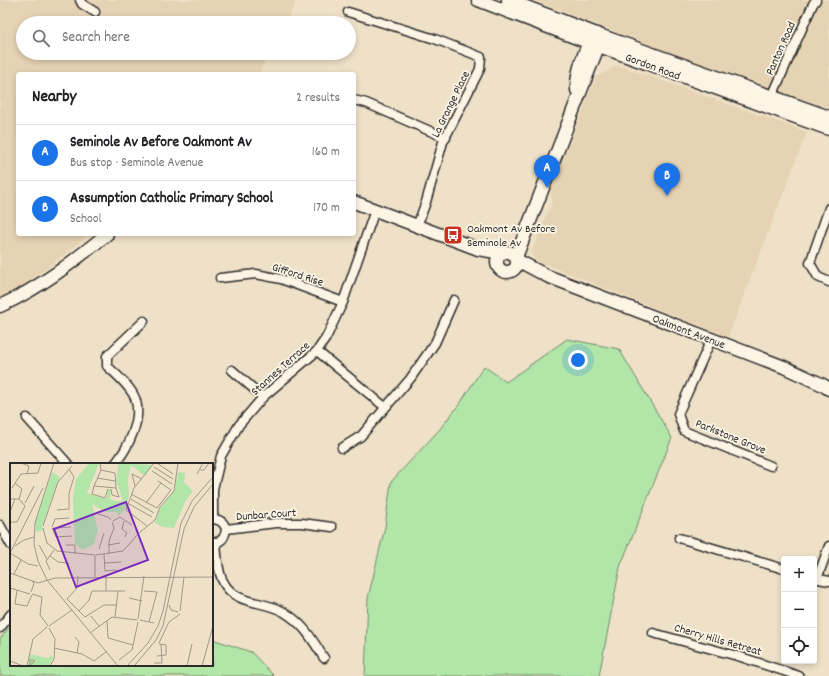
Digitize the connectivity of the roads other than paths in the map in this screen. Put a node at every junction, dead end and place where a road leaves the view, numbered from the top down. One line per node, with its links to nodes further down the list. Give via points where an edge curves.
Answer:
1 (80, 0): 5 (street)
2 (508, 0): 7 (street, Gordon Road)
3 (816, 0): 9 (street, Panton Road)
4 (483, 1): 7 (street, Gordon Road)
5 (95, 12)
6 (348, 12): 12 (street, La Grange Place, via 481,57 480,69)
7 (596, 39): 9 (street, Gordon Road); 19 (street, via 580,66 578,97 531,219)
8 (356, 100): 12 (street)
9 (770, 102): 10 (street, Gordon Road); 11 (street, Gordon Road)
10 (829, 117)
11 (829, 129)
12 (446, 138): 16 (street, La Grange Place)
13 (356, 203): 15 (street, Oakmont Avenue)
14 (829, 208): 21 (street, via 810,263 818,277)
15 (375, 210): 16 (street, Oakmont Avenue); 23 (street, Stannes Terrace)
16 (417, 226): 18 (street, Oakmont Avenue)
17 (105, 236): 24 (street, via 48,280)
18 (478, 249): 19 (street, Oakmont Avenue); 19 (street, Oakmont Avenue, via 506,272)
19 (511, 258): 26 (street, Oakmont Avenue, via 548,276)
20 (220, 278): 23 (street, Gifford Rise, via 256,274 281,278)
21 (829, 282)
22 (454, 300): 31 (street, via 435,343 410,379)
23 (343, 302): 27 (street, Stannes Terrace)
24 (0, 306)
25 (144, 321): 35 (street, via 107,356 107,366 124,382 135,398 138,414 122,456)
26 (712, 340): 29 (street, Oakmont Avenue, via 784,367); 36 (street, Parkstone Grove, via 678,414 684,431)
27 (317, 351): 30 (street, Stannes Terrace); 31 (street)
28 (232, 370): 30 (street)
29 (829, 389)
30 (263, 397): 37 (street, Stannes Terrace, via 239,425 221,456 213,489)
31 (385, 407): 33 (street, via 361,436)
32 (27, 418): 34 (street)
33 (342, 448)
34 (67, 463)
35 (116, 463)
36 (771, 466)
37 (213, 519): 40 (street, via 222,522)
38 (0, 525): 42 (street)
39 (332, 527): 40 (street, Dunbar Court, via 276,523)
40 (226, 529): 43 (street, via 223,539)
41 (679, 538): 45 (street)
42 (10, 543)
43 (214, 543): 52 (street, via 222,582 231,592 246,600 284,612 302,625)
44 (829, 546): 46 (street)
45 (781, 568)
46 (817, 576)
47 (817, 578): 48 (street)
48 (829, 581)
49 (10, 615): 50 (street)
50 (0, 628)
51 (653, 633): 53 (street, Cherry Hills Retreat)
52 (324, 658)
53 (799, 676)

